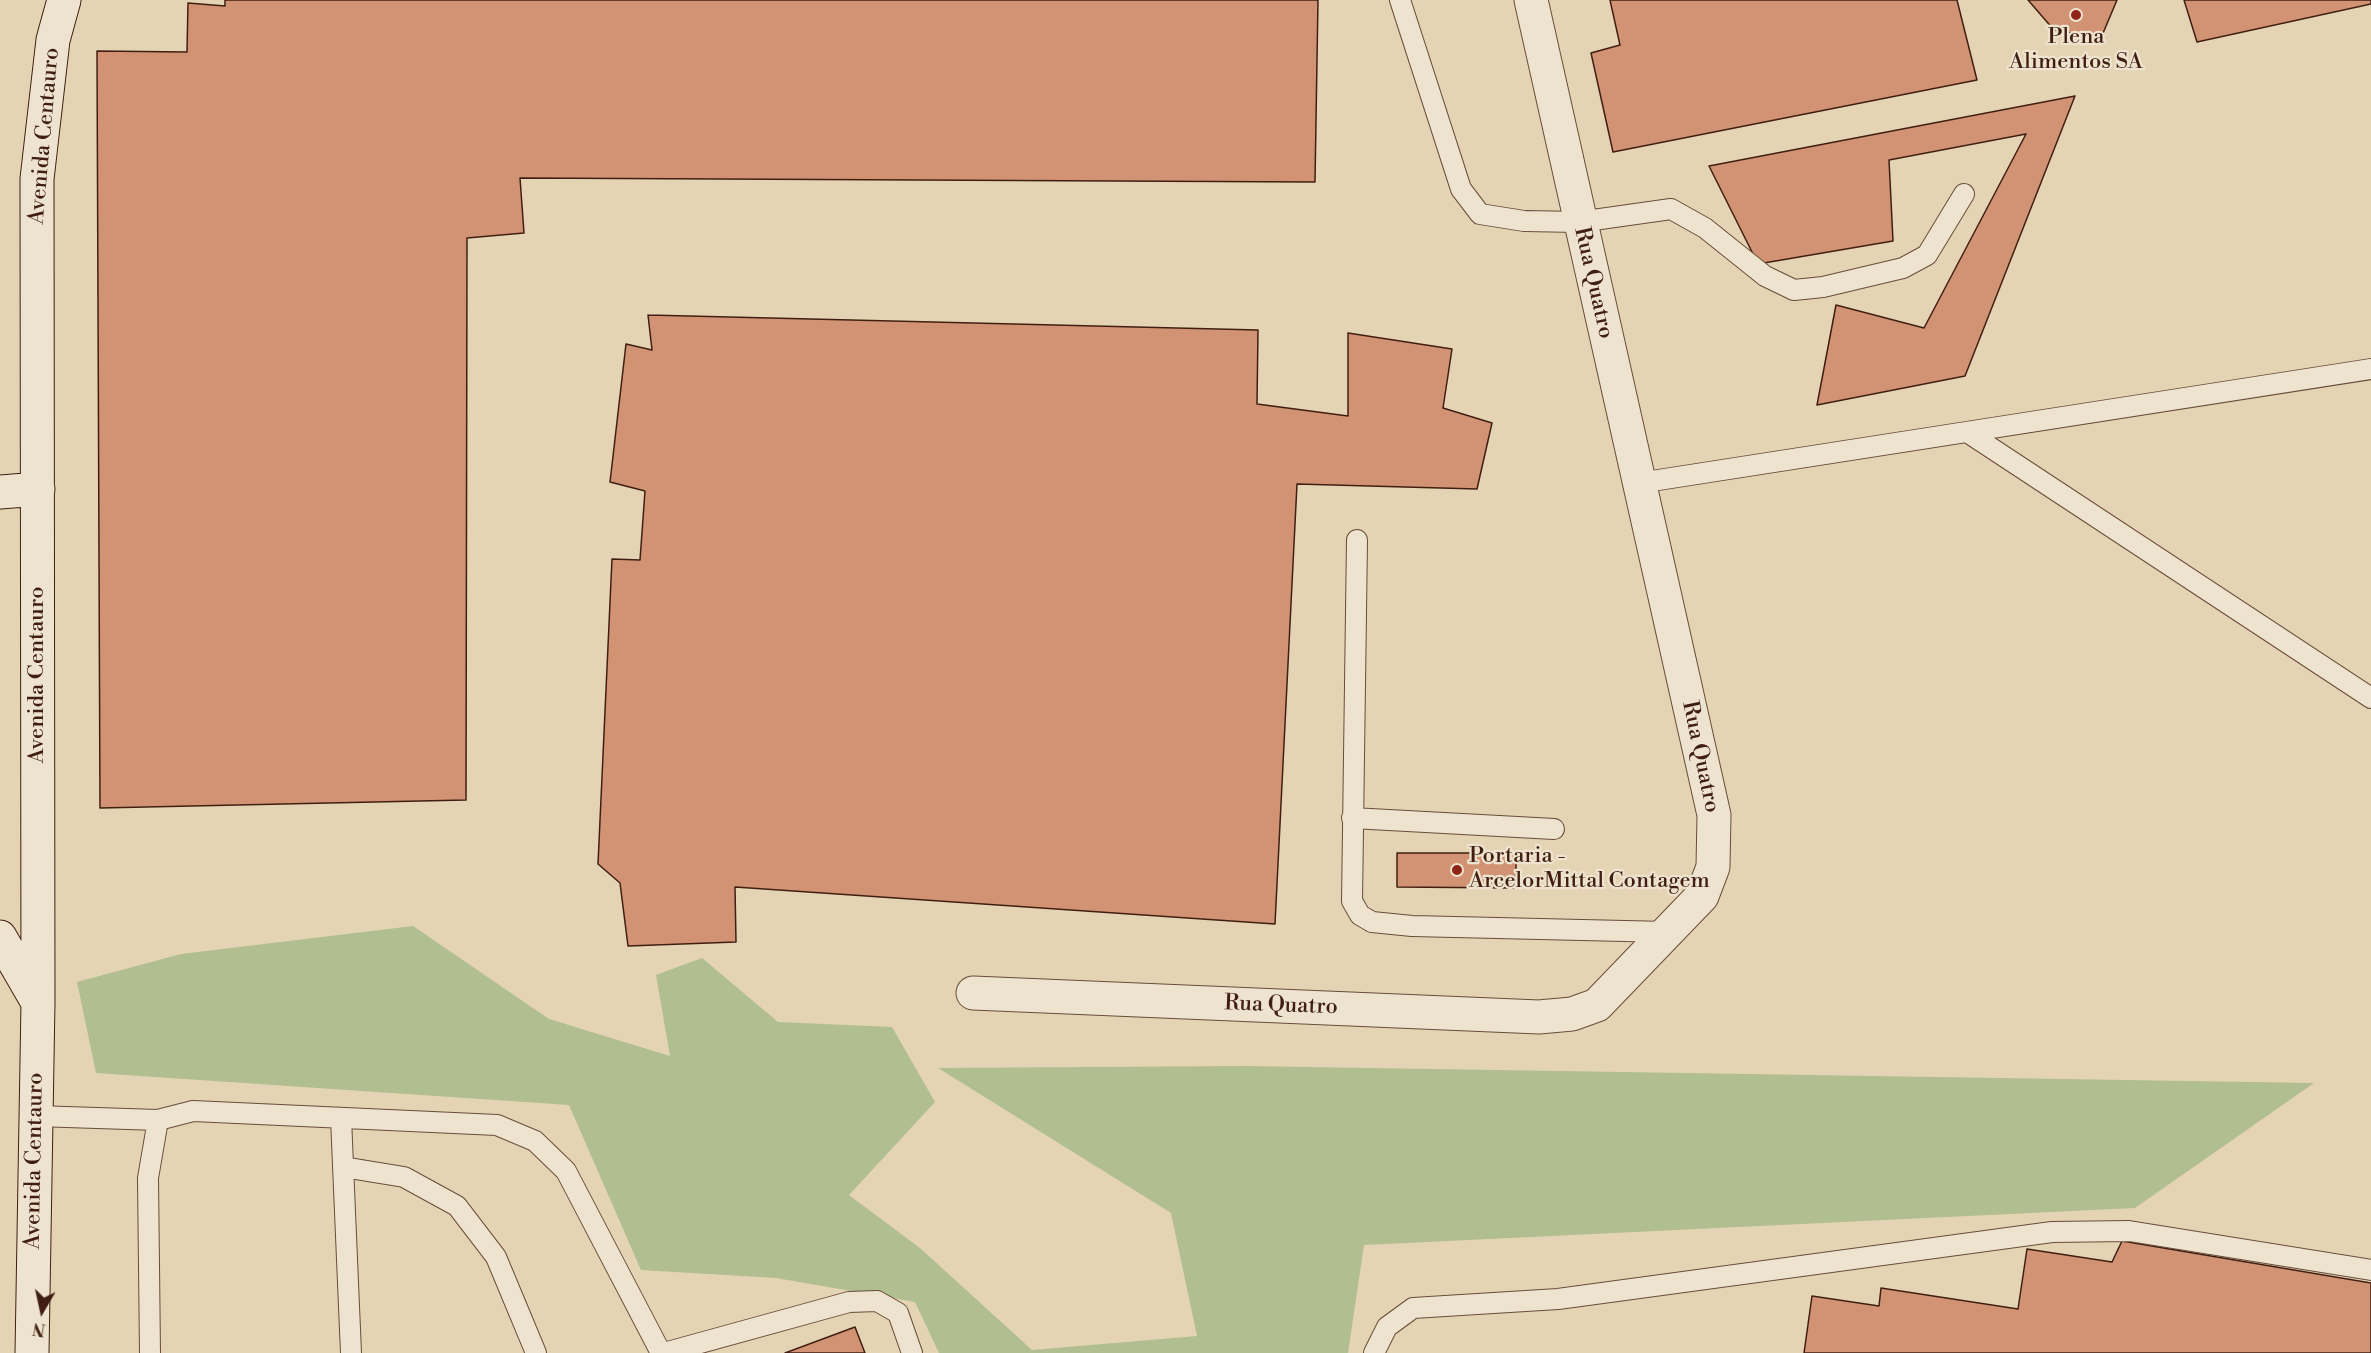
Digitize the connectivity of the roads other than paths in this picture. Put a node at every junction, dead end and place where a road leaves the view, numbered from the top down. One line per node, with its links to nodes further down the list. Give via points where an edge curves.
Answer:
1 (64, 0): 9 (street, Avenida Centauro, via 53,40 37,179)
2 (1400, 0): 5 (lane, via 1461,189 1480,214 1524,221)
3 (1531, 0): 5 (street, Rua Quatro)
4 (1964, 194): 5 (lane, via 1927,255 1903,268 1794,290 1765,276 1706,228 1671,209)
5 (1579, 222): 8 (street, Rua Quatro)
6 (2371, 369): 7 (lane)
7 (1967, 432): 8 (lane); 12 (lane)
8 (1639, 483): 15 (street, Rua Quatro, via 1714,815 1713,867 1702,896)
9 (38, 489): 10 (street); 18 (street, Avenida Centauro)
10 (0, 492)
11 (1357, 540): 13 (lane)
12 (2371, 698)
13 (1352, 818): 14 (lane); 15 (lane, via 1352,901 1360,915 1372,922)
14 (1554, 829)
15 (1667, 932): 17 (street, Rua Quatro, via 1597,1005 1572,1014 1539,1017)
16 (0, 937): 18 (street)
17 (973, 993)
18 (38, 1002): 19 (street, Avenida Centauro)
19 (36, 1116): 21 (lane); 24 (street, Avenida Centauro)
20 (341, 1118): 21 (lane, via 194,1111); 22 (lane); 28 (lane, via 496,1125 535,1141 566,1171)
21 (158, 1119): 25 (lane, via 147,1178)
22 (343, 1167): 26 (lane); 27 (lane, via 404,1177 457,1206 496,1257)
23 (2371, 1270): 30 (lane, via 2129,1231 2052,1232 1558,1299 1413,1308 1387,1327)
24 (32, 1353)
25 (150, 1353)
26 (351, 1353)
27 (536, 1353)
28 (662, 1353): 29 (lane, via 849,1302 877,1302 898,1313)
29 (912, 1353)
30 (1374, 1353)

